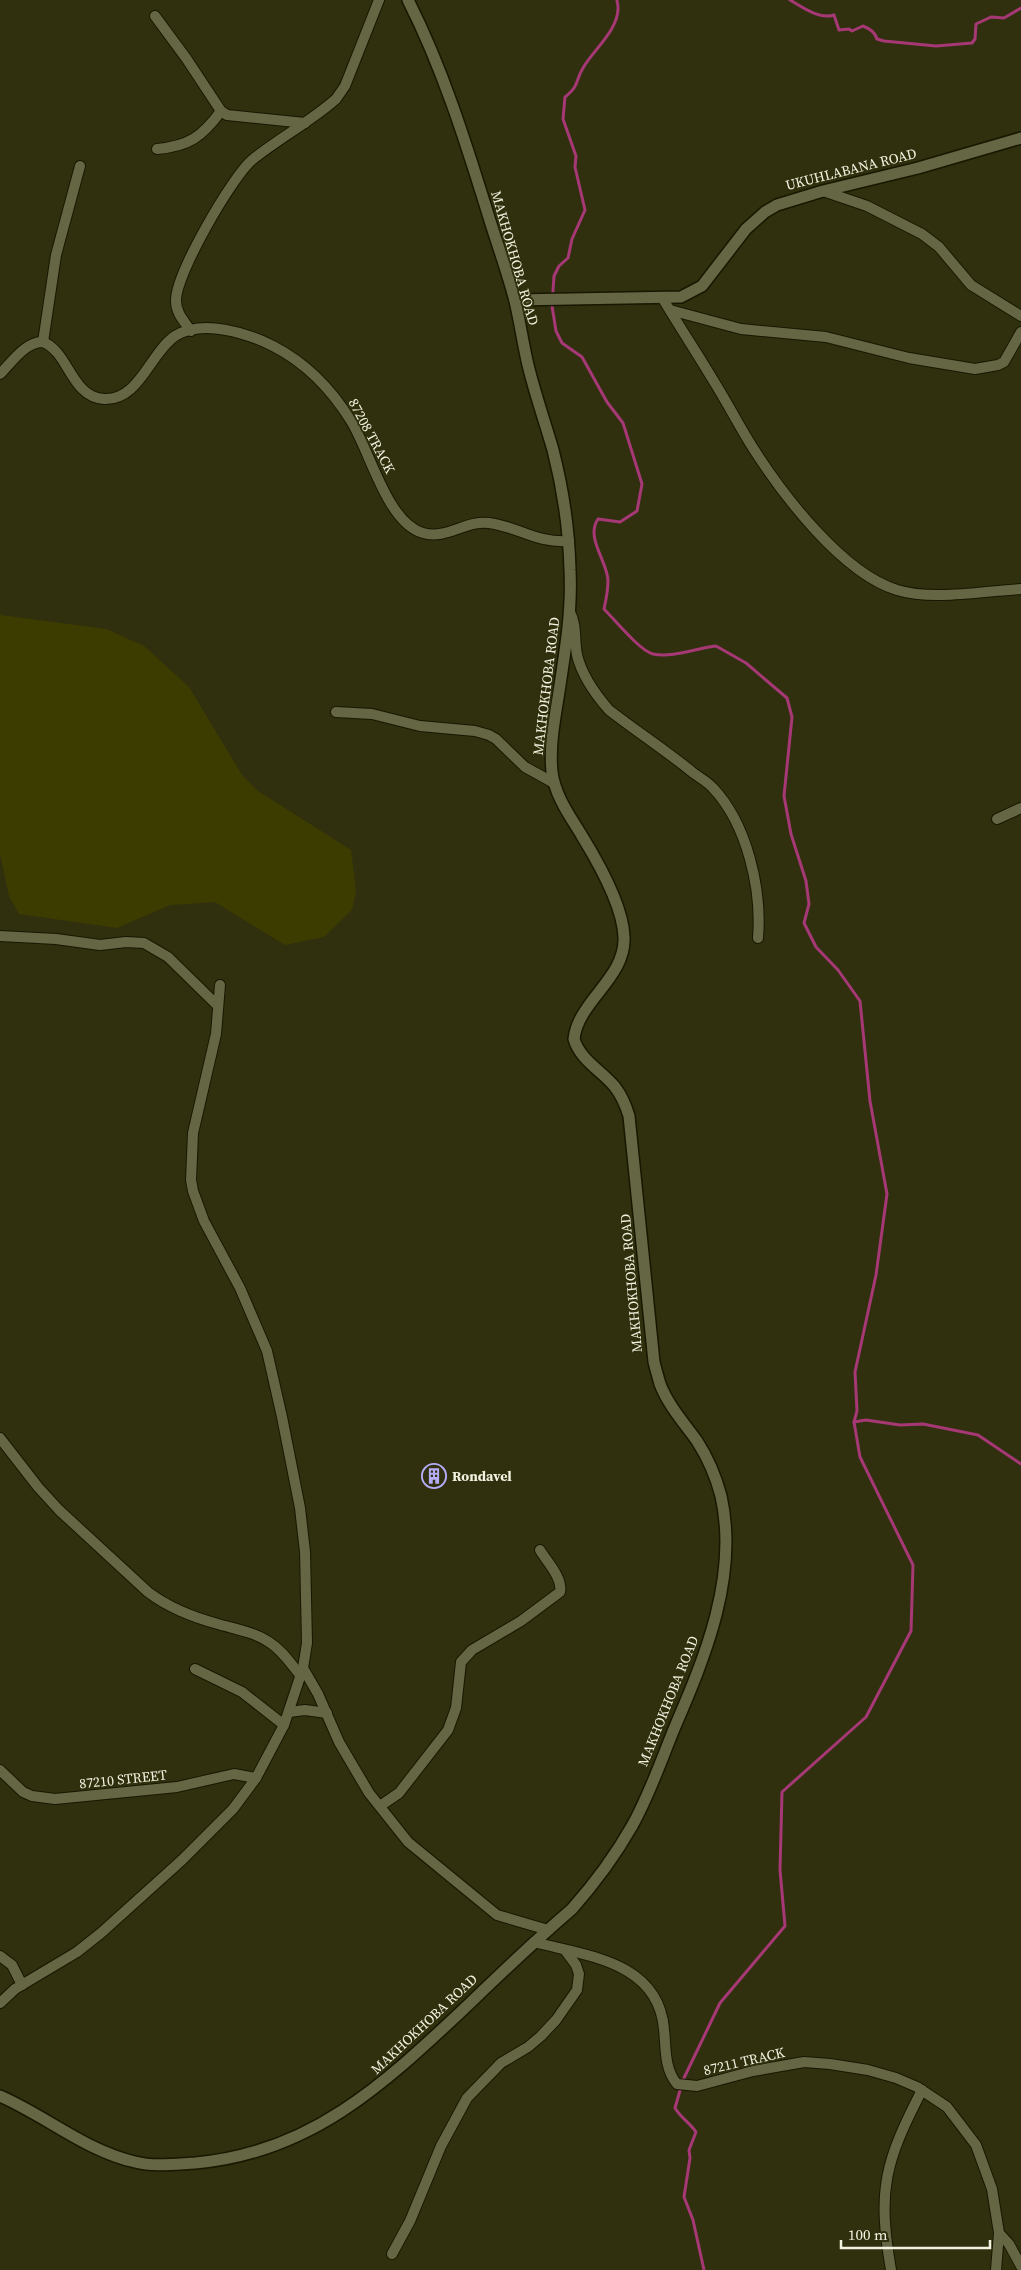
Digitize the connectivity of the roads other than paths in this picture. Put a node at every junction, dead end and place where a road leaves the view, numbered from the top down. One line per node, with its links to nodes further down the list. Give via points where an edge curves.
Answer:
1 (379, 0): 5 (street, via 345,86 336,99)
2 (408, 0): 11 (street, MAKHOKHOBA ROAD, via 448,94)
3 (155, 16): 4 (street)
4 (221, 111): 5 (street); 7 (street, via 206,130 189,143)
5 (305, 123): 14 (street, via 251,161 216,211 187,267 176,298 181,318)
6 (1021, 138): 9 (street, UKUHLABANA ROAD)
7 (157, 149)
8 (80, 166): 16 (street, via 56,255)
9 (823, 191): 10 (street, UKUHLABANA ROAD, via 789,200 765,212 746,229 702,286 681,297); 13 (street, via 867,206 922,234 939,247 971,285)
10 (663, 299): 11 (street, UKUHLABANA ROAD); 12 (street)
11 (515, 300): 18 (street, MAKHOKHOBA ROAD, via 529,368 553,451)
12 (670, 310): 15 (street, via 741,329 826,337 909,358 975,369 1004,362); 19 (street, via 754,450 815,529 856,567 885,585 914,593 958,594)
13 (1021, 316)
14 (191, 331): 16 (street, 87208 TRACK, via 168,343 124,394 103,399 91,394 75,380 54,349); 18 (street, 87208 TRACK, via 216,330 252,338 276,348 302,365 340,403 361,438 394,508 417,531 440,535 481,522 551,542)
15 (1021, 332)
16 (43, 342): 17 (street, via 33,343)
17 (0, 374)
18 (569, 541): 20 (street, MAKHOKHOBA ROAD)
19 (1021, 589)
20 (569, 611): 22 (street, MAKHOKHOBA ROAD, via 553,729); 26 (street, via 574,619 582,668 599,699 608,710 713,788 739,829 753,872 759,918)
21 (336, 712): 22 (street, via 372,714 420,726 490,735 525,767)
22 (554, 783): 39 (street, MAKHOKHOBA ROAD, via 610,891 622,922 621,956 579,1021 574,1039 581,1054 616,1088 629,1116 654,1362 666,1397 698,1443 714,1475 724,1514 725,1552 716,1615 698,1675 633,1825 592,1886)
23 (1021, 808): 24 (street)
24 (997, 819)
25 (0, 936): 28 (street, via 100,945 144,944 168,957)
26 (758, 938)
27 (220, 985): 28 (street)
28 (218, 1006): 32 (street, via 216,1034 193,1132 191,1180 201,1213 240,1288 267,1351 282,1417 305,1552 307,1643)
29 (0, 1438): 32 (street, via 59,1510 148,1592 180,1611 268,1641)
30 (540, 1550): 38 (street, via 558,1579 560,1592 522,1622 463,1657 456,1708 448,1730 399,1793)
31 (195, 1668): 35 (street, via 242,1692)
32 (302, 1672): 33 (street); 34 (street)
33 (289, 1712): 34 (street); 35 (street)
34 (327, 1713): 38 (street, via 339,1742)
35 (284, 1725): 37 (street)
36 (0, 1770): 37 (street, 87210 STREET, via 24,1792 55,1799 176,1787 234,1774)
37 (256, 1778): 43 (street, via 218,1824 101,1933 77,1952)
38 (380, 1806): 39 (street, via 408,1842 497,1915)
39 (548, 1930): 40 (street, MAKHOKHOBA ROAD)
40 (534, 1942): 41 (street, 87211 TRACK); 46 (street, MAKHOKHOBA ROAD, via 386,2080 337,2114 260,2151 224,2160 171,2165 138,2163 106,2154)
41 (565, 1950): 45 (street, 87211 TRACK, via 612,1963 645,1982 658,2001 669,2070 681,2085 697,2086 753,2070 804,2062 868,2070); 48 (street, via 579,1974 573,1996 541,2036 501,2063 467,2098 444,2139 418,2204)
42 (0, 1956): 43 (street, via 12,1965)
43 (22, 1985): 44 (street)
44 (0, 2003)
45 (922, 2090): 47 (street, 87211 TRACK, via 947,2107 976,2145 992,2190); 50 (street, via 887,2171 883,2208)
46 (0, 2096)
47 (1000, 2233): 49 (street, 87211 TRACK); 51 (street)
48 (392, 2254)
49 (1021, 2266)
50 (891, 2270)
51 (996, 2270)

